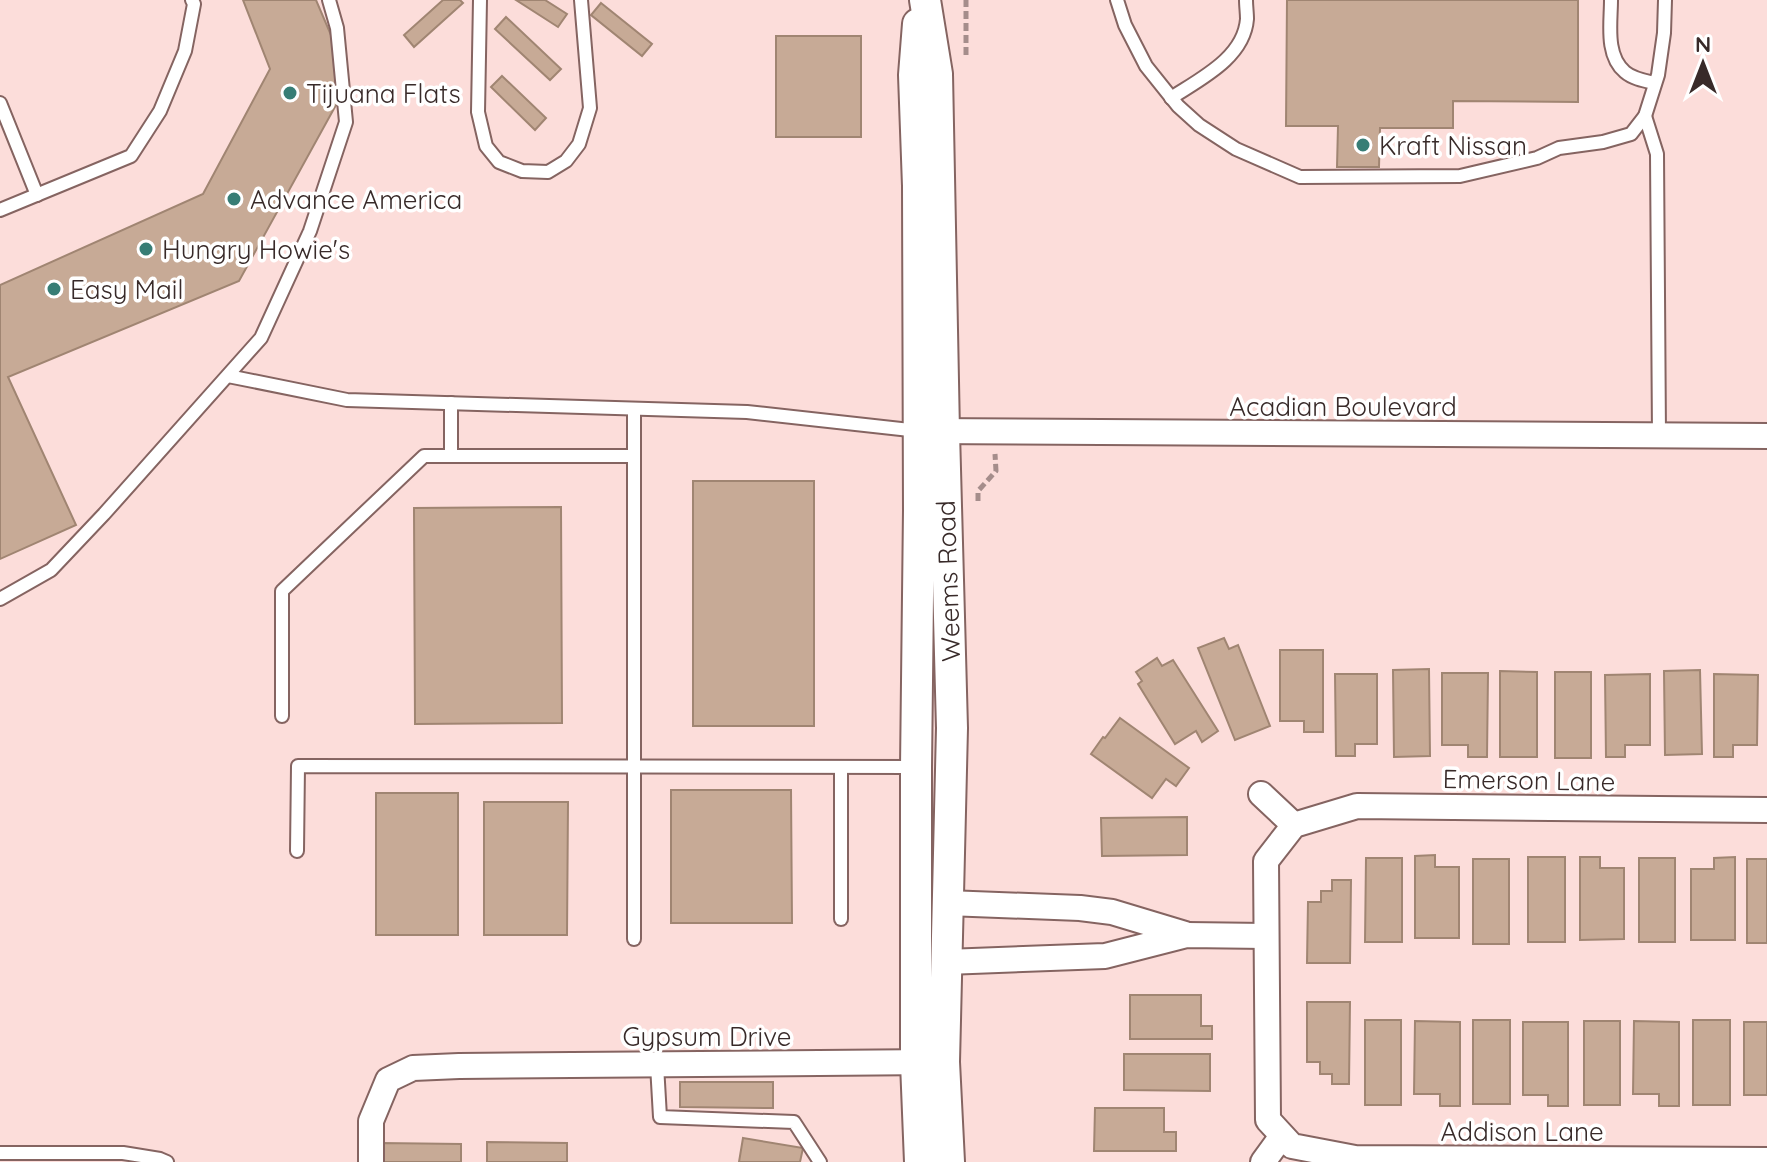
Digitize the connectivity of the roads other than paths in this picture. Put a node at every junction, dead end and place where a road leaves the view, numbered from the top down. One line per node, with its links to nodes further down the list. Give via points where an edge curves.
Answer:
1 (192, 0): 14 (lane, via 185,51 160,111 131,156)
2 (329, 0): 16 (lane, via 337,28 346,122 310,231 261,338)
3 (480, 0): 4 (lane, via 478,112 486,146 499,162 522,171 548,172 579,144 590,108)
4 (581, 0)
5 (923, 0): 19 (street, Weems Road, via 937,74)
6 (1117, 0): 11 (lane, via 1146,66)
7 (1246, 0): 11 (lane, via 1247,22 1222,65)
8 (1611, 0): 10 (lane, via 1616,60 1626,73)
9 (1665, 0): 10 (lane)
10 (1655, 83): 13 (lane)
11 (1171, 98): 13 (lane, via 1236,149 1300,177 1460,176 1631,134)
12 (0, 103): 14 (lane)
13 (1645, 116): 20 (lane, via 1657,154)
14 (37, 195): 15 (lane)
15 (0, 210)
16 (228, 376): 17 (lane, via 347,400); 24 (lane, via 51,570)
17 (451, 403): 18 (lane); 22 (lane)
18 (634, 409): 19 (lane, via 747,412); 23 (lane)
19 (932, 431): 20 (street, Acadian Boulevard); 28 (street, Weems Road); 33 (street, Weems Road, via 952,728)
20 (1659, 435): 21 (street, Acadian Boulevard)
21 (1767, 436)
22 (451, 456): 23 (lane); 25 (lane, via 424,456 282,591)
23 (634, 456): 26 (lane)
24 (0, 599)
25 (282, 716)
26 (634, 767): 27 (lane); 32 (lane, via 298,766); 37 (lane)
27 (841, 767): 28 (lane); 34 (lane)
28 (916, 767): 39 (street, Weems Road)
29 (1261, 794): 31 (street)
30 (1767, 810): 31 (street, Emerson Lane, via 1357,806)
31 (1294, 825): 36 (street, via 1266,861)
32 (297, 851)
33 (947, 903): 35 (street, via 1112,912); 38 (street, Weems Road)
34 (841, 919)
35 (1187, 935): 36 (street); 38 (street, via 1105,956)
36 (1266, 936): 41 (street, via 1268,1120)
37 (634, 939)
38 (946, 962): 39 (street, Weems Road)
39 (930, 1062): 40 (street, Gypsum Drive); 47 (street, Weems Road); 48 (street, Weems Road)
40 (657, 1065): 45 (street, Gypsum Drive, via 413,1068 388,1080 371,1121); 46 (lane, via 660,1117 794,1122)
41 (1282, 1136): 43 (street, Addison Lane, via 1292,1146 1355,1158); 49 (street)
42 (0, 1153): 44 (lane, via 123,1153)
43 (1767, 1160)
44 (167, 1162)
45 (371, 1162)
46 (820, 1162)
47 (920, 1162)
48 (949, 1162)
49 (1263, 1162)

